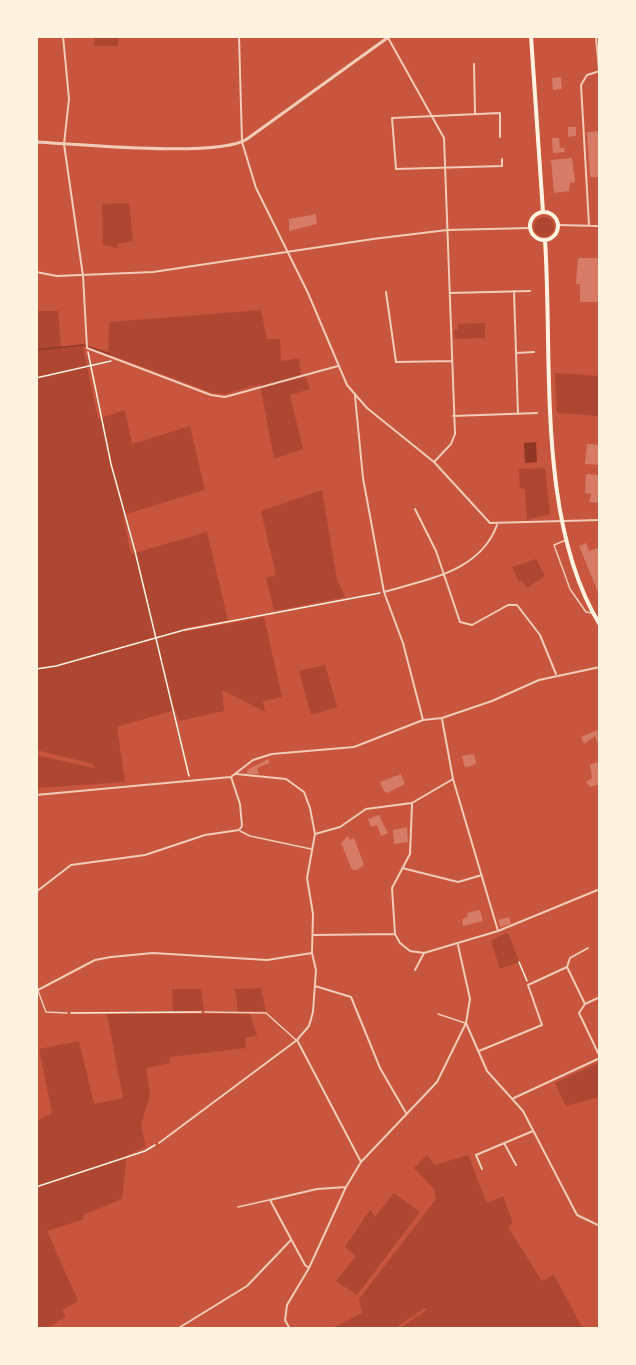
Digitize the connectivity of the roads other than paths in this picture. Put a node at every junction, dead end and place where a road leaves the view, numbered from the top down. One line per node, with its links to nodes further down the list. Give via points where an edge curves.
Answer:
1 (63, 36): 13 (street, via 69,99)
2 (239, 36): 12 (street)
3 (388, 36): 9 (street); 12 (street)
4 (531, 36): 16 (main road)
5 (596, 37): 7 (street)
6 (474, 64): 8 (street)
7 (599, 71): 18 (street, via 587,75 580,85)
8 (475, 113): 9 (street); 10 (street, via 500,113)
9 (432, 115): 15 (street, via 444,138); 15 (street, via 392,118 396,169)
10 (500, 137)
11 (36, 142): 13 (street)
12 (242, 142): 13 (street, via 197,149); 23 (street, via 256,188)
13 (64, 144): 25 (street)
14 (502, 159): 15 (street, via 502,166)
15 (445, 167): 21 (street)
16 (543, 212): 17 (main road, via 554,216); 20 (main road, via 533,217)
17 (558, 225): 18 (street); 22 (main road, via 555,235)
18 (589, 225): 19 (street)
19 (600, 226)
20 (531, 228): 21 (street); 22 (main road, via 536,237)
21 (447, 231): 23 (street); 29 (street)
22 (545, 240): 41 (main road, via 553,452)
23 (285, 251): 25 (street, via 153,272); 33 (street, via 308,293)
24 (36, 272): 25 (street)
25 (82, 276): 33 (street, via 87,347 211,395 225,397)
26 (514, 291): 27 (street); 29 (street); 31 (street)
27 (530, 291)
28 (386, 292): 32 (street, via 394,360 401,364)
29 (450, 293): 32 (street)
30 (534, 352): 31 (street)
31 (516, 353): 36 (street)
32 (452, 361): 37 (street)
33 (338, 366): 34 (street)
34 (355, 396): 38 (street); 45 (street, via 362,473)
35 (537, 413): 36 (street)
36 (518, 414): 37 (street)
37 (453, 416): 38 (street, via 454,440)
38 (434, 462): 42 (street, via 482,517)
39 (415, 509): 44 (street)
40 (600, 520): 41 (street)
41 (563, 522): 42 (street); 43 (main road)
42 (497, 525): 44 (street, via 472,560)
43 (566, 540): 46 (main road); 46 (lane, via 554,545 561,568 586,612)
44 (443, 574): 45 (street); 49 (street, via 457,619 463,625 472,625 511,604 520,608 540,634)
45 (384, 592): 51 (street, via 403,643)
46 (593, 613): 47 (main road)
47 (600, 625)
48 (600, 667): 49 (street)
49 (556, 674): 50 (street)
50 (442, 718): 51 (street); 54 (street)
51 (423, 720): 52 (street, via 354,747 272,754 253,760)
52 (236, 774): 53 (street); 58 (street, via 286,779 295,784 304,792)
53 (231, 777): 55 (street); 57 (street, via 240,804)
54 (453, 779): 56 (street); 61 (street)
55 (36, 795)
56 (412, 803): 58 (street, via 366,809 340,827); 60 (street, via 411,845)
57 (239, 830): 59 (lane); 63 (street, via 205,835 145,855 71,865)
58 (315, 834): 59 (street)
59 (313, 850): 66 (street, via 307,878)
60 (402, 868): 61 (street, via 458,882); 65 (street, via 392,888)
61 (482, 875): 64 (street)
62 (600, 889): 64 (street)
63 (36, 892)
64 (498, 931): 67 (street)
65 (395, 934): 66 (street); 70 (street, via 410,951)
66 (313, 935): 69 (street)
67 (458, 945): 70 (street); 80 (street, via 470,999)
68 (588, 948): 71 (street, via 570,958)
69 (312, 953): 73 (street); 74 (street, via 267,960 153,953 111,957 95,960)
70 (424, 953): 72 (street)
71 (567, 967): 76 (street); 82 (street, via 528,985 542,1025)
72 (415, 970)
73 (315, 986): 81 (street, via 309,1026); 85 (street, via 351,997 380,1068)
74 (37, 991): 78 (lane, via 46,1012)
75 (600, 998): 76 (street)
76 (585, 1004): 83 (street, via 579,1013)
77 (205, 1012): 81 (lane, via 266,1013)
78 (67, 1013)
79 (438, 1014): 80 (lane)
80 (466, 1023): 82 (street); 85 (street, via 442,1074)
81 (297, 1040): 87 (street); 89 (street)
82 (479, 1051): 84 (street, via 487,1071)
83 (600, 1057): 84 (street)
84 (514, 1098): 86 (street)
85 (406, 1113): 89 (street)
86 (533, 1131): 88 (street); 95 (street, via 577,1215)
87 (159, 1143)
88 (504, 1143): 90 (street); 91 (street, via 476,1155)
89 (361, 1162): 92 (street)
90 (516, 1165)
91 (482, 1169)
92 (346, 1187): 93 (street); 97 (street)
93 (270, 1200): 94 (lane); 96 (street)
94 (238, 1207)
95 (600, 1226)
96 (291, 1240): 97 (street); 98 (street, via 247,1286)
97 (309, 1268): 99 (street, via 285,1312)
98 (177, 1329)
99 (290, 1329)

